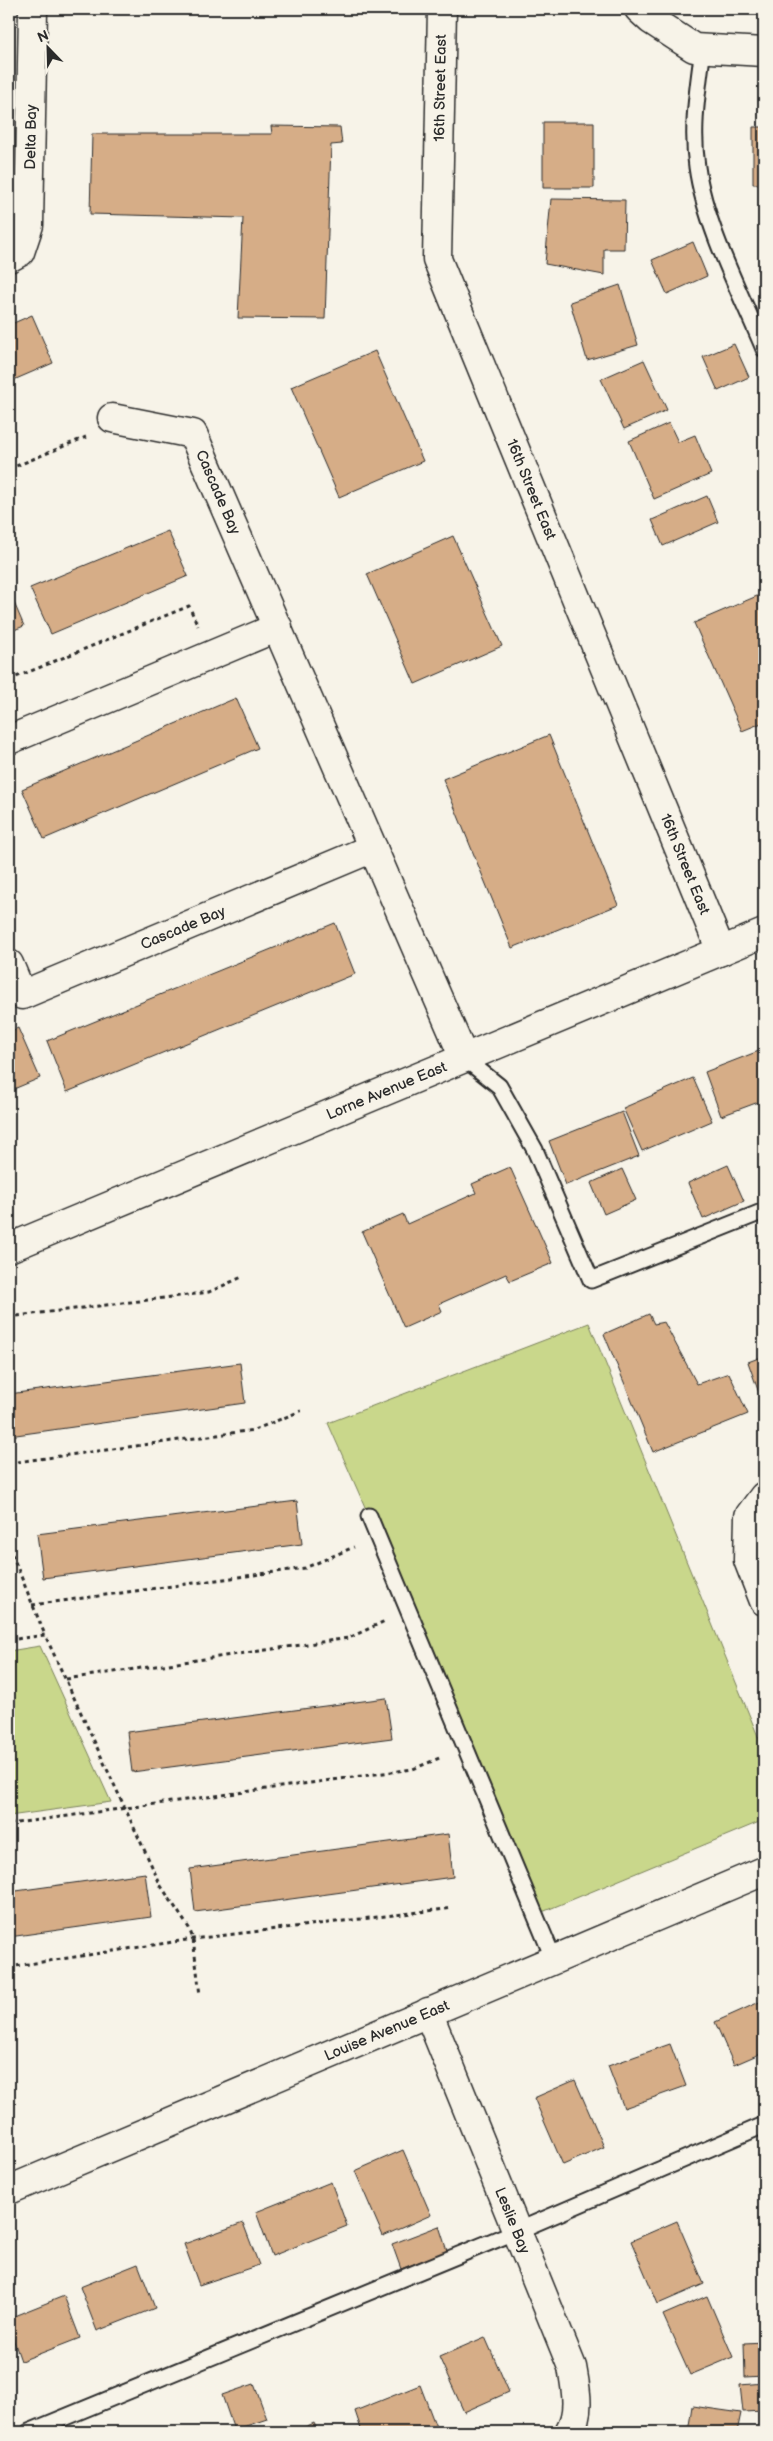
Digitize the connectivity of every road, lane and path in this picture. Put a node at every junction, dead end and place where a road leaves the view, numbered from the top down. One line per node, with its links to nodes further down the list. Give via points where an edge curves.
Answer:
1 (33, 9): 6 (street, Delta Bay, via 29,225 20,252)
2 (442, 9): 16 (street, 16th Street East, via 437,259)
3 (639, 9): 4 (street, via 694,48)
4 (703, 48): 5 (street); 7 (lane, via 695,117 696,165 704,205)
5 (764, 52)
6 (9, 258)
7 (764, 349)
8 (112, 418): 9 (path, via 97,433); 10 (street, Cascade Bay, via 193,434)
9 (9, 469)
10 (278, 627): 11 (street); 14 (street, Cascade Bay)
11 (211, 655): 12 (path, via 189,606); 13 (street)
12 (9, 680)
13 (9, 740)
14 (373, 848): 17 (street, Cascade Bay, via 22,994); 18 (street, Cascade Bay)
15 (764, 932): 16 (street, Lorne Avenue East)
16 (721, 951): 18 (street, Lorne Avenue East)
17 (10, 970)
18 (464, 1058): 19 (lane, via 499,1086 535,1150 591,1280); 20 (street, Lorne Avenue East)
19 (764, 1211)
20 (9, 1248)
21 (242, 1277): 22 (path, via 209,1292)
22 (9, 1317)
23 (301, 1411): 24 (path, via 254,1430)
24 (9, 1463)
25 (764, 1496): 29 (street, via 749,1516 748,1560)
26 (369, 1516): 27 (lane)
27 (378, 1537): 30 (path, via 304,1568); 31 (lane)
28 (9, 1547): 30 (path)
29 (764, 1601)
30 (32, 1605): 32 (path)
31 (409, 1610): 34 (path, via 349,1638); 35 (lane)
32 (45, 1635): 33 (path); 34 (path)
33 (9, 1640)
34 (66, 1680): 36 (path)
35 (465, 1748): 36 (path, via 413,1769); 41 (lane)
36 (125, 1807): 37 (path); 40 (path, via 161,1886)
37 (9, 1824)
38 (764, 1871): 41 (street, Louise Avenue East)
39 (453, 1908): 40 (path)
40 (193, 1939): 42 (path); 43 (path)
41 (554, 1960): 44 (street, Louise Avenue East)
42 (9, 1966)
43 (200, 1995)
44 (428, 2012): 46 (street, Louise Avenue East); 47 (street, Leslie Bay)
45 (764, 2125): 47 (lane)
46 (9, 2190)
47 (517, 2231): 48 (lane); 49 (street, Leslie Bay, via 572,2367 578,2397 574,2423)
48 (29, 2432)
49 (569, 2432)

